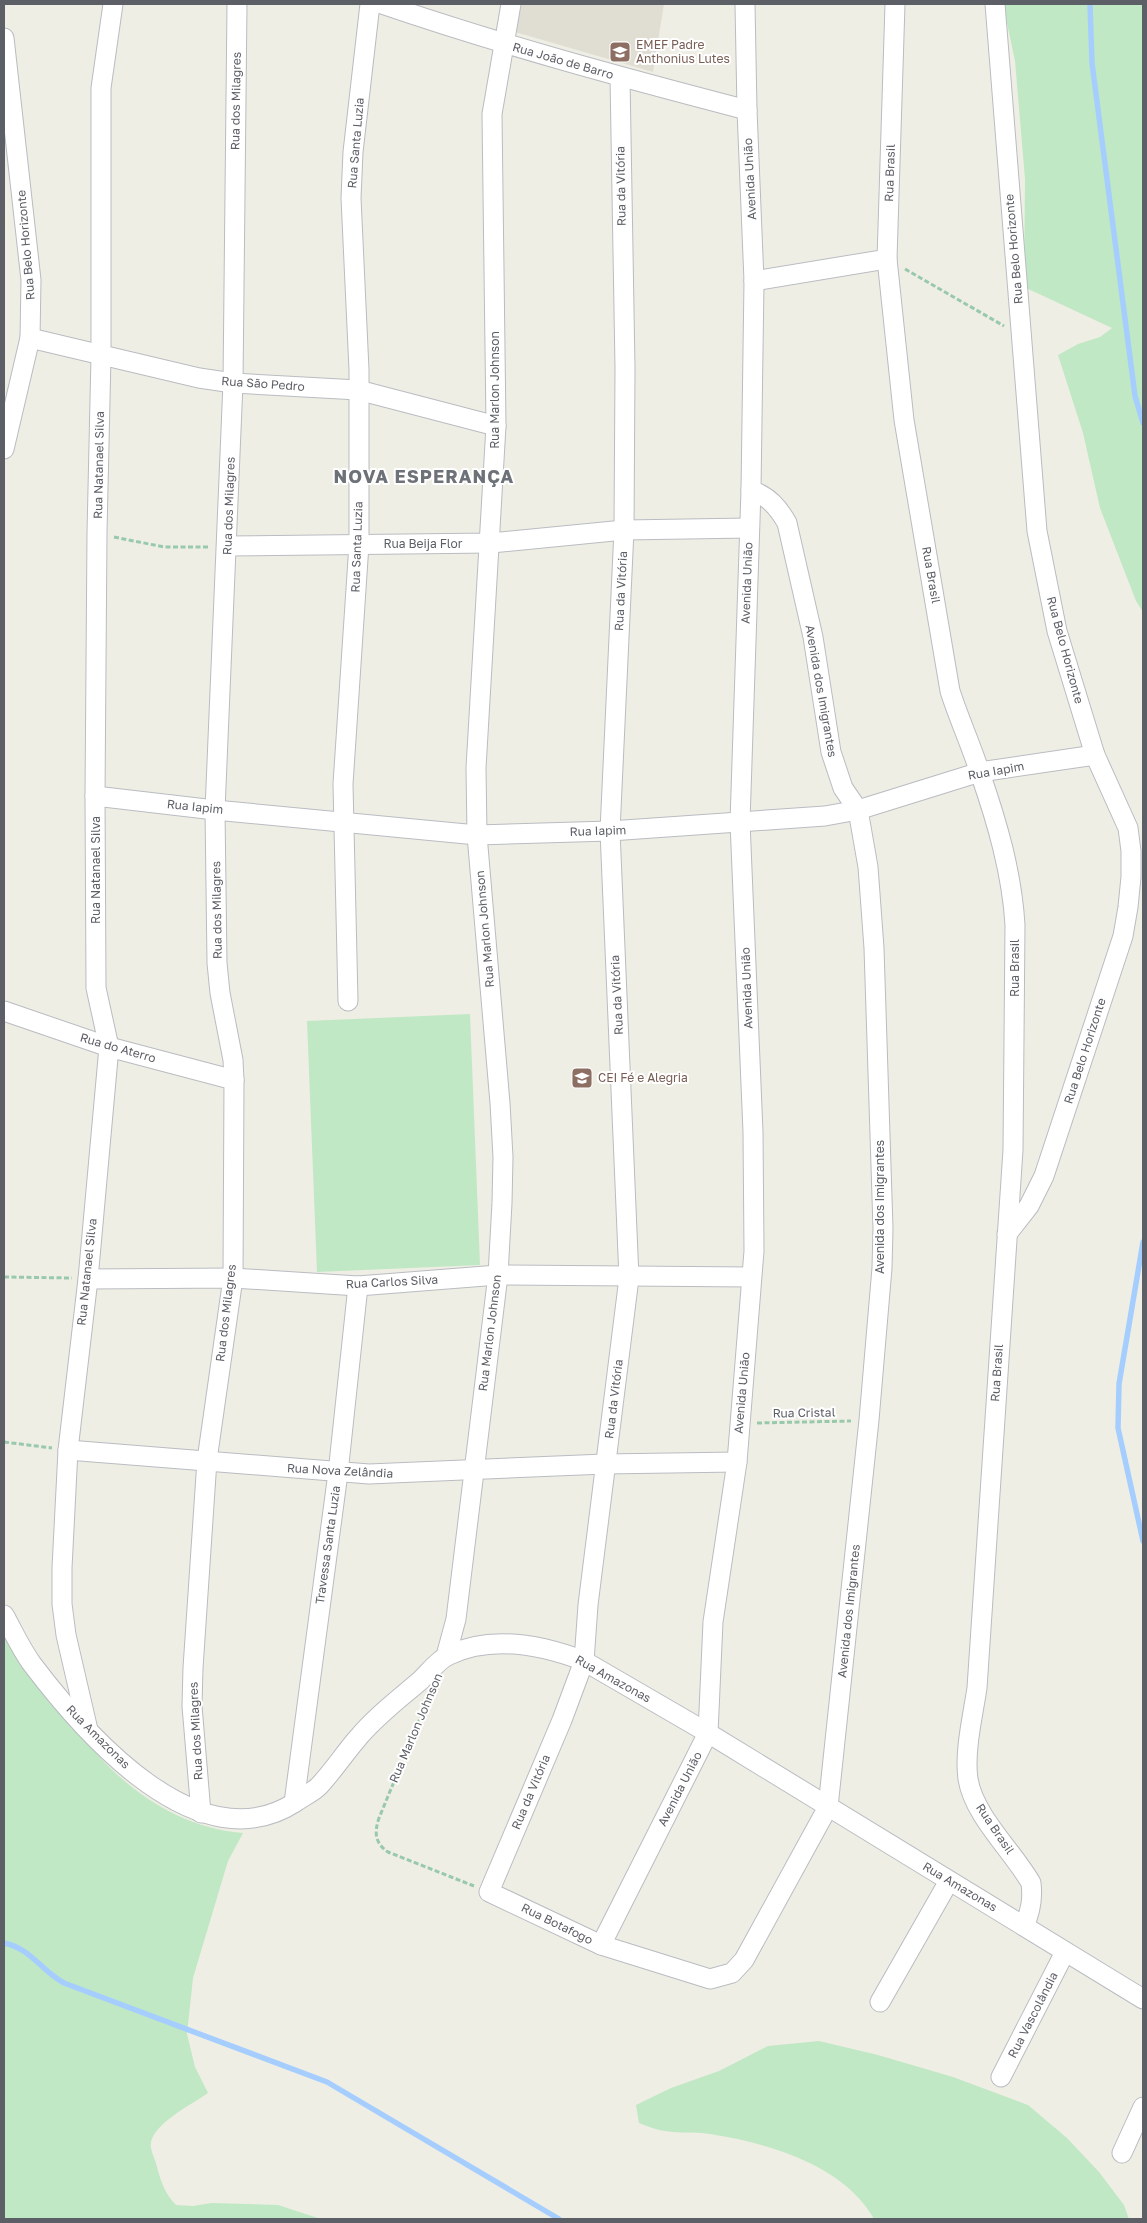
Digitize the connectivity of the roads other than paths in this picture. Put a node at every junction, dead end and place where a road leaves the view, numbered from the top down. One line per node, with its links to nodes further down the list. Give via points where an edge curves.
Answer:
1 (113, 4): 16 (street, Rua Natanael Silva, via 101,88)
2 (237, 4): 17 (street, Rua dos Milagres)
3 (370, 4): 18 (street, Rua Santa Luzia, via 351,198)
4 (382, 4): 10 (street, Rua João de Barro)
5 (511, 4): 10 (street, Rua Marlon Johnson)
6 (745, 4): 12 (street, Avenida União)
7 (895, 4): 13 (street, Rua Brasil)
8 (995, 4): 27 (street, Rua Belo Horizonte, via 1037,531 1057,631)
9 (4, 38): 15 (street, Rua Belo Horizonte, via 31,280)
10 (502, 44): 11 (street, Rua João de Barro); 19 (street, Rua Marlon Johnson, via 491,142)
11 (620, 78): 12 (street, Rua João de Barro); 23 (street, Rua da Vitória)
12 (747, 110): 14 (street, Avenida União)
13 (887, 259): 14 (street); 28 (street, Rua Brasil, via 904,420 950,691)
14 (754, 281): 21 (street, Avenida União)
15 (30, 338): 16 (street, Rua São Pedro); 20 (street, Rua Belo Horizonte)
16 (101, 356): 17 (street, Rua São Pedro, via 175,374); 29 (street, Rua Natanael Silva)
17 (233, 383): 18 (street, Rua São Pedro); 26 (street, Rua dos Milagres)
18 (358, 390): 19 (street, Rua São Pedro); 25 (street, Rua Santa Luzia)
19 (496, 426): 24 (street, Rua Marlon Johnson)
20 (4, 449)
21 (751, 490): 22 (street, Avenida União); 31 (street, Avenida dos Imigrantes, via 771,501 787,523 813,637 830,752 844,788)
22 (749, 528): 23 (street, Rua Beija Flor); 33 (street, Avenida União)
23 (624, 530): 24 (street, Rua Beija Flor); 34 (street, Rua da Vitória)
24 (491, 543): 25 (street, Rua Beija Flor); 35 (street, Rua Marlon Johnson, via 476,768)
25 (359, 544): 26 (street, Rua Beija Flor); 32 (street, Rua Santa Luzia, via 345,728)
26 (227, 546): 30 (street, Rua dos Milagres)
27 (1095, 756): 28 (street, Rua Iapim); 40 (street, Rua Belo Horizonte, via 1128,828 1131,859 1123,936 1044,1176 1029,1206)
28 (980, 772): 31 (street, Rua Iapim); 40 (street, Rua Brasil, via 1008,868 1015,925 1013,1150)
29 (95, 796): 30 (street, Rua Iapim); 38 (street, Rua Natanael Silva, via 96,988)
30 (216, 810): 32 (street, Rua Iapim); 39 (street, Rua dos Milagres, via 217,964)
31 (858, 810): 33 (street, Rua Iapim, via 825,816); 59 (street, Avenida dos Imigrantes, via 872,896 882,1268)
32 (343, 822): 35 (street, Rua Iapim); 36 (street, Rua Santa Luzia)
33 (740, 822): 34 (street, Rua Iapim); 44 (street, Avenida União, via 752,1132 754,1250)
34 (610, 831): 35 (street, Rua Iapim); 43 (street, Rua da Vitória)
35 (477, 835): 41 (street, Rua Marlon Johnson, via 503,1157)
36 (348, 1001)
37 (4, 1011): 38 (street, Rua do Aterro)
38 (109, 1047): 39 (street, Rua do Aterro); 45 (street, Rua Natanael Silva)
39 (234, 1080): 42 (street, Rua dos Milagres)
40 (1007, 1234): 63 (street, Rua Brasil, via 978,1678 967,1764 976,1802 1030,1883 1033,1895)
41 (498, 1276): 43 (street, Rua Carlos Silva); 46 (street, Rua Carlos Silva); 51 (street, Rua Marlon Johnson)
42 (233, 1278): 45 (street, Rua Carlos Silva); 46 (street, Rua Carlos Silva); 48 (street, Rua dos Milagres)
43 (629, 1278): 44 (street, Rua Carlos Silva); 50 (street, Rua da Vitória)
44 (751, 1278): 49 (street, Avenida União)
45 (88, 1279): 47 (street, Rua Natanael Silva)
46 (358, 1286): 52 (street, Travessa Santa Luzia)
47 (68, 1450): 48 (street, Rua Nova Zelândia); 56 (street, Rua Natanael Silva, via 62,1604)
48 (206, 1460): 52 (street, Rua Nova Zelândia); 60 (street, Rua dos Milagres, via 192,1706)
49 (736, 1462): 50 (street, Rua Nova Zelândia); 57 (street, Avenida União, via 713,1622)
50 (606, 1464): 51 (street, Rua Nova Zelândia); 55 (street, Rua da Vitória)
51 (474, 1469): 52 (street, Rua Nova Zelândia, via 404,1474); 54 (street, Rua Marlon Johnson, via 456,1620)
52 (338, 1473): 58 (street, Travessa Santa Luzia)
53 (4, 1615): 56 (street, Rua Amazonas, via 31,1662)
54 (446, 1656): 55 (street, Rua Amazonas, via 475,1645 513,1645 545,1649); 58 (street, Rua Amazonas, via 375,1719 318,1787)
55 (584, 1661): 57 (street, Rua Amazonas); 62 (street, Rua da Vitória)
56 (88, 1730): 60 (street, Rua Amazonas, via 141,1778)
57 (708, 1733): 59 (street, Rua Amazonas); 64 (street, Avenida União)
58 (294, 1803): 60 (street, Rua Amazonas, via 276,1813 251,1818 229,1819)
59 (828, 1807): 61 (street, Rua Amazonas); 66 (street, Avenida dos Imigrantes)
60 (201, 1813)
61 (949, 1881): 63 (street, Rua Amazonas); 68 (street)
62 (489, 1892): 64 (street, Rua Botafogo)
63 (1024, 1926): 65 (street, Rua Amazonas)
64 (601, 1945): 66 (street, Rua Botafogo, via 710,1979 732,1973)
65 (1065, 1952): 67 (street, Rua Amazonas); 69 (street, Rua Vascolândia)
66 (744, 1960)
67 (1141, 1991)
68 (880, 2002)
69 (1001, 2077)
70 (1143, 2106): 71 (street)
71 (1122, 2153)

